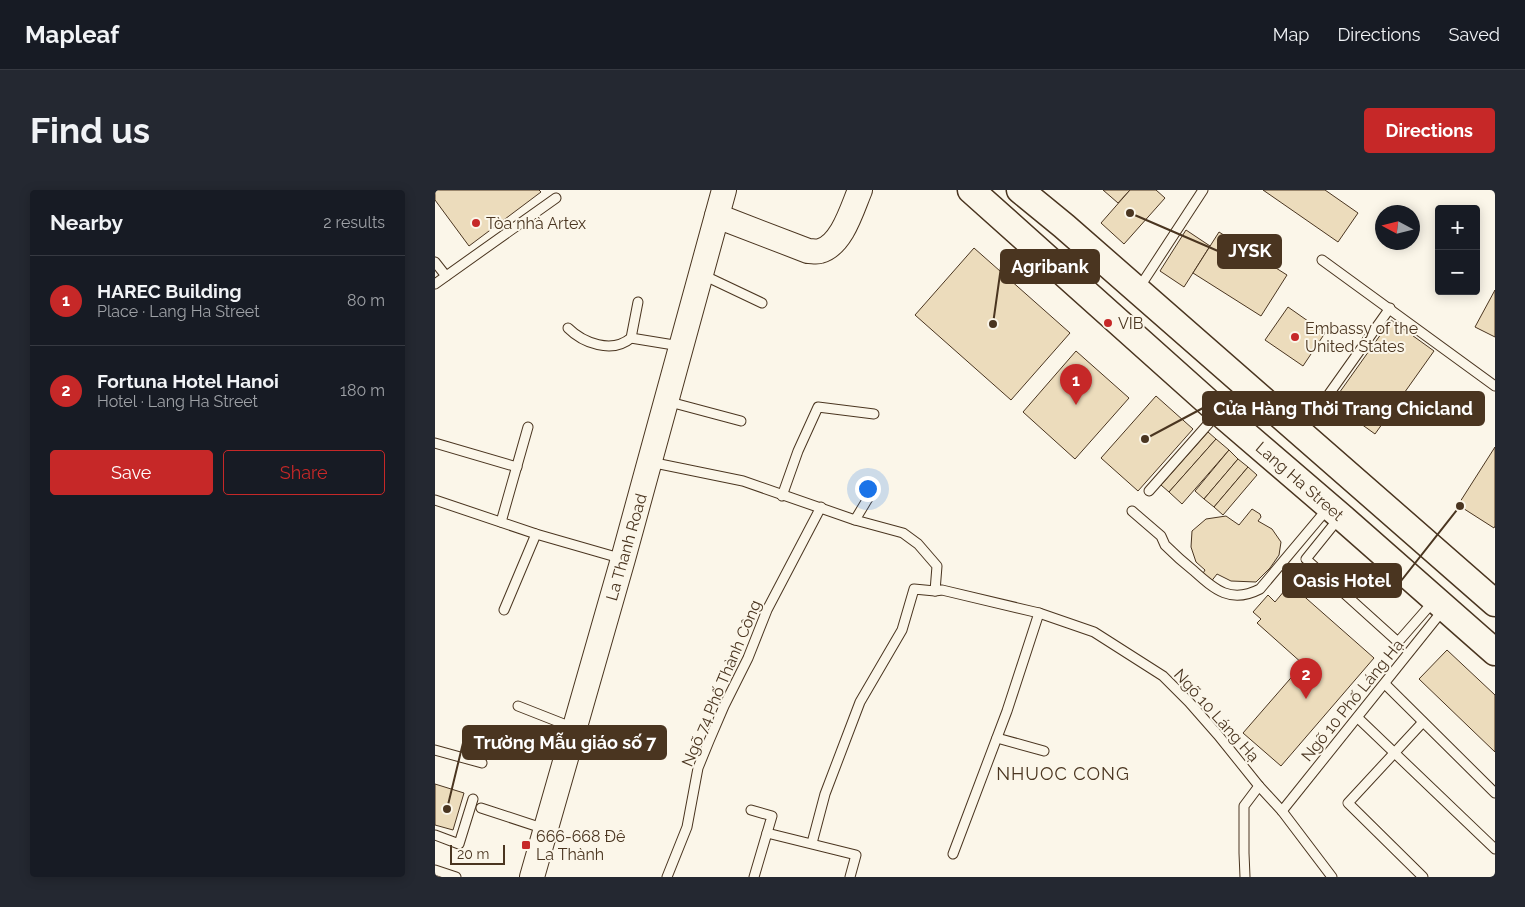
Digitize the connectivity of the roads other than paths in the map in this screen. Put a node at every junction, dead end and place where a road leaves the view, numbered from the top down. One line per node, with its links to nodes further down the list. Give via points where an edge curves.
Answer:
1 (724, 190): 7 (main road, La Thanh Road)
2 (860, 190): 7 (main road, via 838,238 819,251 808,251)
3 (971, 190): 9 (main road, Lang Ha Street)
4 (1020, 190): 8 (main road)
5 (1203, 190): 15 (lane)
6 (556, 198): 13 (lane)
7 (717, 216): 12 (main road, La Thanh Road)
8 (1064, 226): 9 (main road); 15 (main road)
9 (1042, 252): 24 (main road, Lang Ha Street)
10 (1322, 260): 18 (lane)
11 (435, 262): 13 (lane)
12 (700, 274): 17 (lane); 21 (main road, La Thanh Road)
13 (446, 276): 14 (lane)
14 (435, 284)
15 (1137, 290): 28 (main road)
16 (638, 302): 20 (lane)
17 (762, 303)
18 (1390, 308): 22 (lane); 28 (lane)
19 (568, 328): 20 (lane, via 581,339 595,344 618,344)
20 (631, 338): 21 (lane)
21 (681, 346): 23 (main road, La Thanh Road)
22 (1495, 386)
23 (666, 401): 26 (lane); 30 (main road, La Thanh Road)
24 (1219, 412): 34 (lane); 39 (main road, Lang Ha Street)
25 (873, 414): 35 (lane, via 818,407)
26 (741, 421)
27 (529, 427): 31 (lane)
28 (1301, 433): 32 (main road)
29 (435, 443): 31 (lane)
30 (649, 462): 35 (lane, via 743,481); 43 (main road, La Thanh Road)
31 (517, 466): 41 (lane)
32 (1353, 478): 39 (main road); 45 (main road)
33 (873, 490): 40 (lane)
34 (1149, 491)
35 (782, 496): 37 (lane)
36 (435, 500): 41 (lane)
37 (821, 507): 40 (lane); 75 (lane, Ngõ 74 Phố Thành Công, via 767,610 698,768 687,828)
38 (1131, 511): 39 (lane, via 1214,589 1235,596 1260,589)
39 (1335, 511): 46 (main road, Lang Ha Street); 46 (lane, via 1306,559 1398,642)
40 (855, 520): 44 (lane, via 903,533 918,544 937,566)
41 (501, 522): 42 (lane)
42 (536, 534): 43 (lane); 47 (lane)
43 (623, 559): 54 (main road, La Thanh Road)
44 (935, 591): 48 (lane, Ngõ 10 Láng Hạ); 69 (lane, Ngõ 10 Láng Hạ, via 914,589 902,630 860,702 825,794)
45 (1495, 603)
46 (1440, 604): 49 (main road, Lang Ha Street); 50 (lane, Ngõ 10 Phố Láng Hạ)
47 (504, 610)
48 (1039, 613): 55 (lane); 60 (lane, Ngõ 10 Láng Hạ, via 1093,632 1163,676 1218,735)
49 (1495, 652)
50 (1385, 684): 52 (lane, Ngõ 10 Phố Láng Hạ); 53 (lane)
51 (518, 706): 54 (lane)
52 (1358, 718): 58 (lane); 65 (lane, Ngõ 10 Phố Láng Hạ)
53 (1423, 722): 58 (lane); 61 (lane)
54 (575, 728): 66 (main road, La Thanh Road)
55 (997, 738): 57 (lane); 71 (lane)
56 (435, 750): 59 (lane)
57 (1044, 752)
58 (1394, 754): 70 (lane); 80 (lane, via 1348,802)
59 (482, 763)
60 (1259, 786): 65 (lane, Ngõ 10 Láng Hạ); 78 (lane, via 1245,806)
61 (1495, 793)
62 (473, 799): 68 (lane, via 459,844)
63 (481, 808): 66 (lane)
64 (751, 810): 67 (lane, via 772,816)
65 (1282, 811): 79 (lane, Ngõ 10 Láng Hạ)
66 (545, 829): 74 (main road, La Thanh Road)
67 (767, 833): 69 (lane); 76 (lane)
68 (435, 835)
69 (813, 843): 77 (lane, via 856,855)
70 (1495, 848)
71 (953, 854)
72 (435, 870): 73 (lane)
73 (456, 877)
74 (532, 877)
75 (667, 877)
76 (754, 877)
77 (850, 877)
78 (1245, 877)
79 (1332, 877)
80 (1423, 877)

